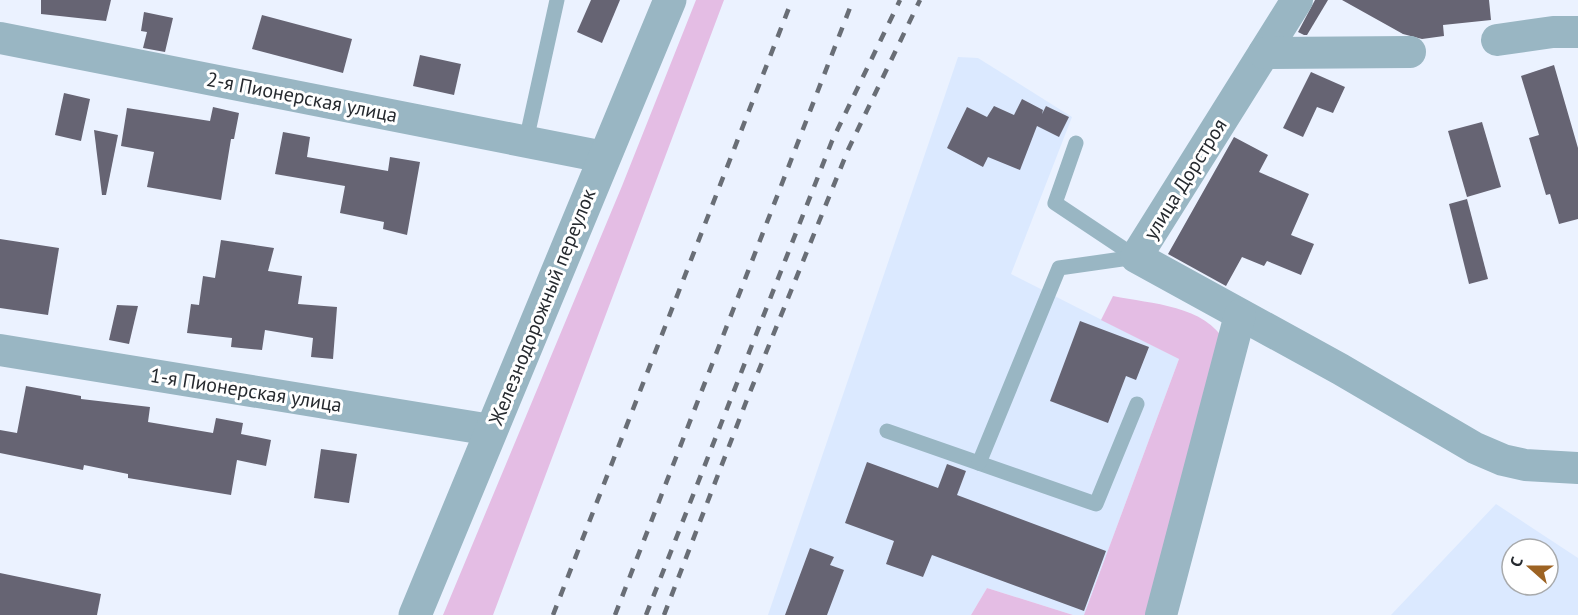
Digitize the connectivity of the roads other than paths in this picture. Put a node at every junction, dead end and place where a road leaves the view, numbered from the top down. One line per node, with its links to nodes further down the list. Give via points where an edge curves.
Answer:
1 (557, 0): 9 (lane)
2 (670, 0): 11 (street, Железнодорожный переулок)
3 (1296, 0): 8 (street, улица Дорстроя)
4 (1578, 32): 6 (street)
5 (0, 38): 9 (street, 2-я Пионерская улица)
6 (1497, 40)
7 (1410, 52): 8 (street)
8 (1264, 53): 12 (street, улица Дорстроя)
9 (526, 141): 11 (street, 2-я Пионерская улица)
10 (1076, 143): 12 (lane, via 1055,203)
11 (604, 156): 16 (street, Железнодорожный переулок)
12 (1136, 257): 13 (street, улица Дорстроя); 18 (lane, via 1059,268)
13 (1240, 315): 19 (street, улица Дорстроя, via 1475,448 1525,465); 21 (street)
14 (0, 350): 16 (street, 1-я Пионерская улица)
15 (1137, 404): 18 (lane, via 1096,504)
16 (491, 430): 20 (street, Железнодорожный переулок)
17 (887, 431): 18 (lane)
18 (979, 463)
19 (1578, 468)
20 (415, 615)
21 (1161, 615)

